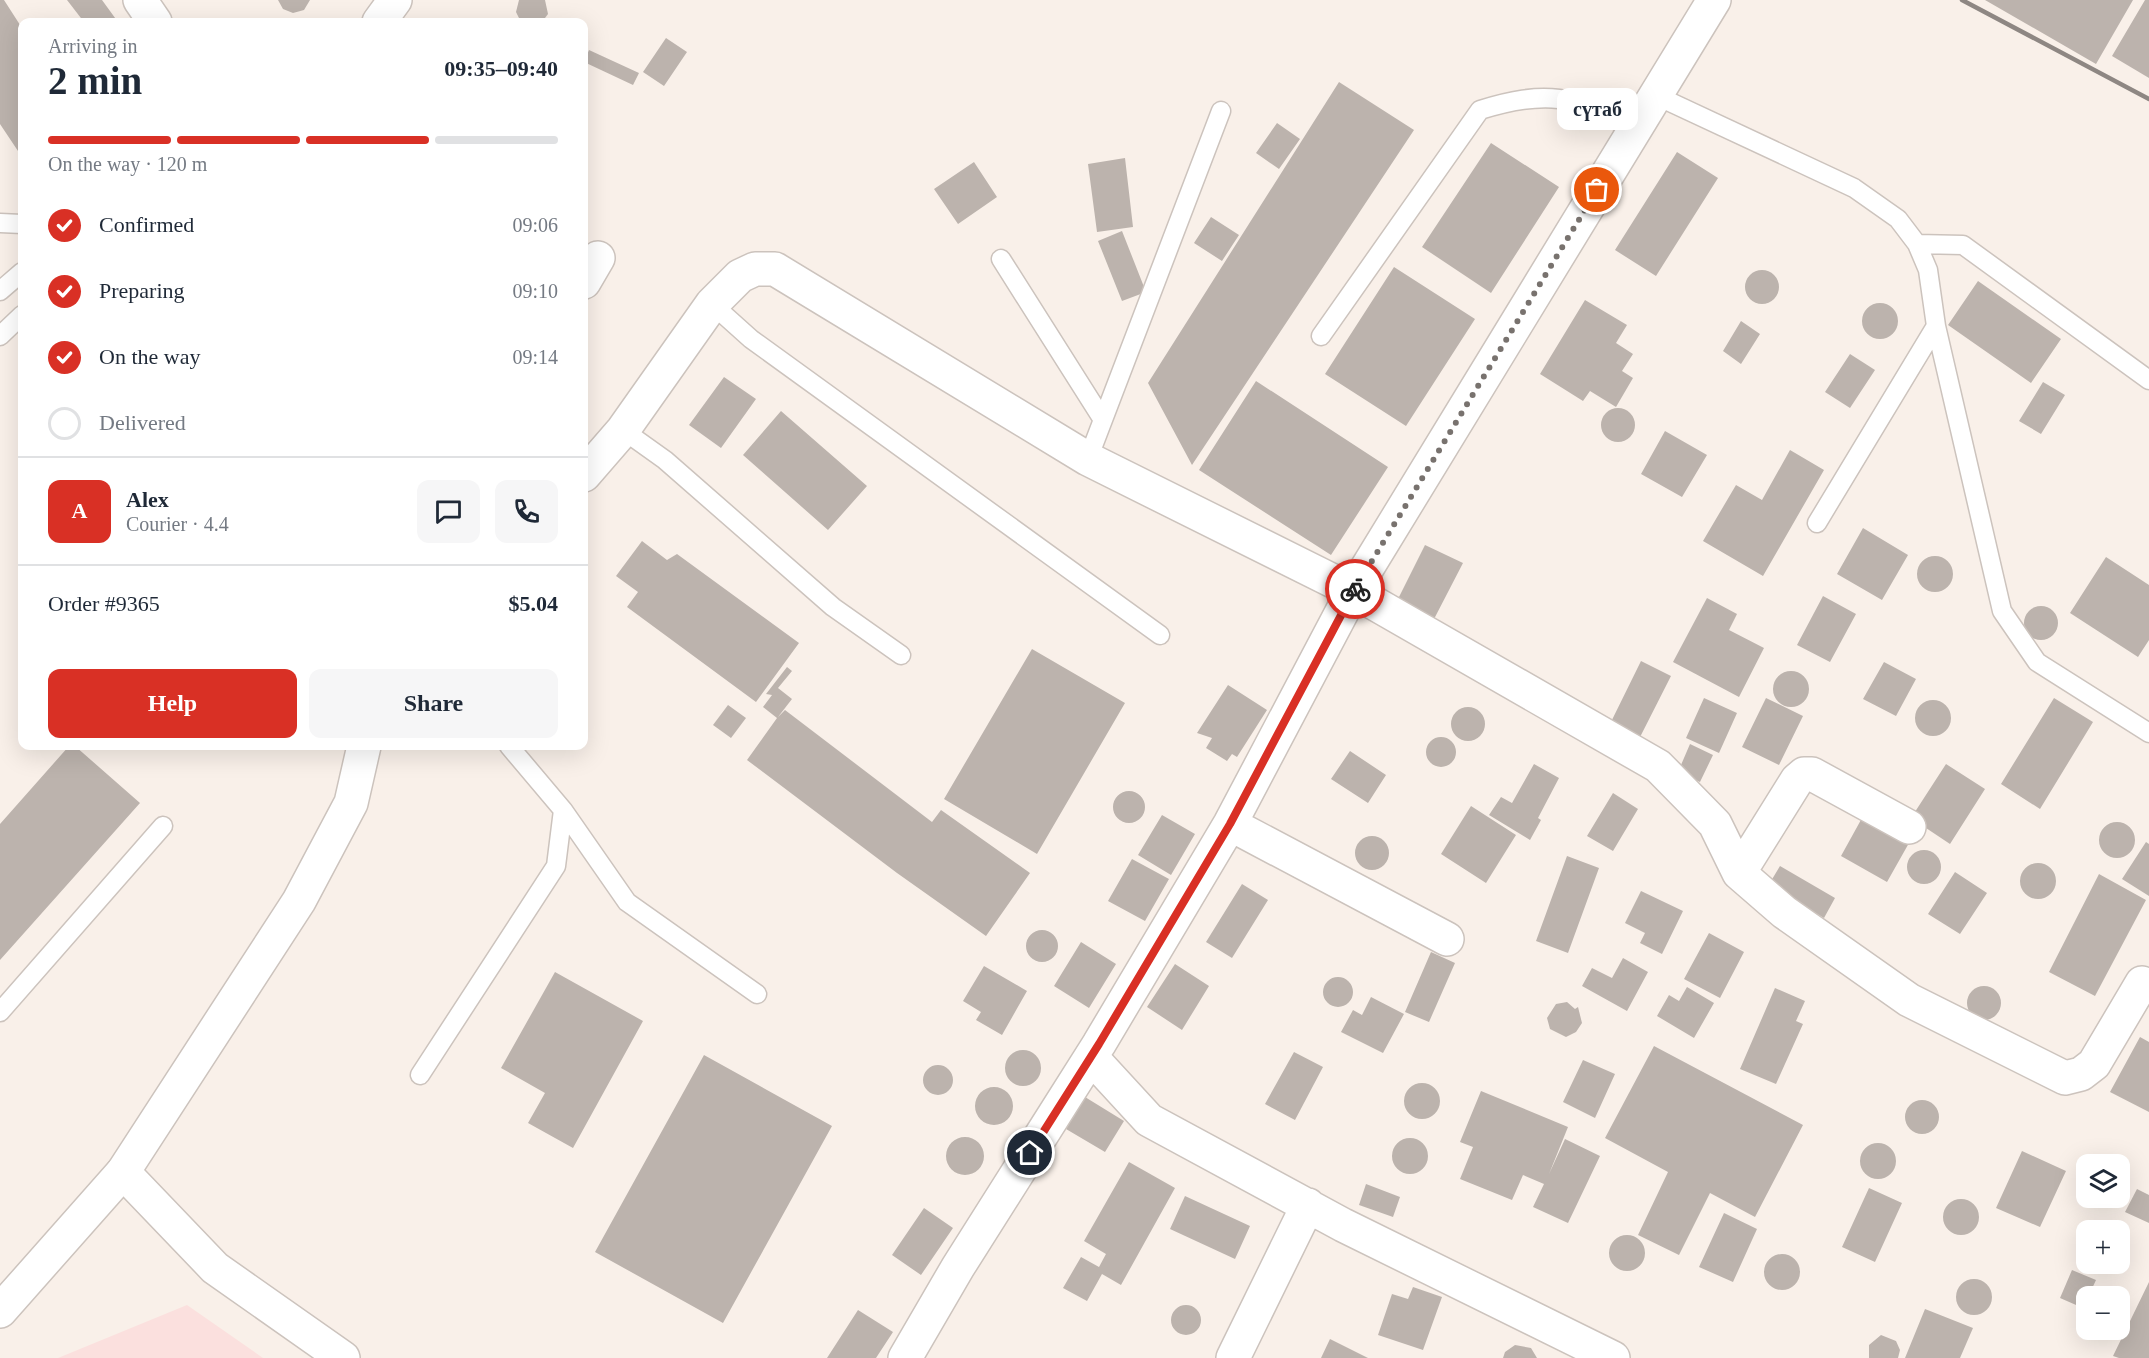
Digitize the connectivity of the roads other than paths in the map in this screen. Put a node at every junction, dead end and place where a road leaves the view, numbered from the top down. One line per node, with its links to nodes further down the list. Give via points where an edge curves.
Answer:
1 (140, 0): 4 (street)
2 (395, 0): 5 (street)
3 (1714, 0): 6 (street)
4 (152, 18)
5 (382, 18)
6 (1655, 95): 8 (street); 11 (lane, via 1854,188 1898,219)
7 (1221, 111): 21 (lane)
8 (1633, 130): 19 (lane, via 1581,102 1555,97 1516,99 1480,110); 26 (street)
9 (0, 223): 10 (lane)
10 (18, 224)
11 (1917, 244): 17 (lane, via 1928,270); 20 (lane, via 1963,244)
12 (1001, 258): 21 (lane)
13 (18, 275): 14 (lane)
14 (0, 291)
15 (712, 304): 22 (street); 23 (street, via 740,276 755,269 775,269); 27 (lane, via 751,339)
16 (18, 319): 18 (lane)
17 (1936, 326): 25 (lane); 29 (lane, via 2002,611 2037,662)
18 (0, 336)
19 (1321, 336)
20 (2149, 380)
21 (1103, 420): 23 (lane)
22 (623, 429): 24 (street); 28 (lane, via 665,460 832,607)
23 (1088, 459): 26 (street)
24 (588, 470)
25 (1817, 523)
26 (1353, 591): 33 (street); 36 (street, via 1658,766 1715,824)
27 (1160, 635)
28 (901, 655)
29 (2149, 733)
30 (363, 750): 43 (street, via 351,803 299,901)
31 (512, 750): 32 (lane)
32 (563, 810): 39 (lane, via 627,902); 42 (lane, via 556,866)
33 (1230, 824): 37 (street); 41 (street)
34 (163, 826): 40 (lane)
35 (1910, 827): 36 (street, via 1812,774 1804,774)
36 (1739, 873): 38 (street, via 1784,912 1909,1000 2065,1078 2094,1064)
37 (1447, 939)
38 (2142, 983)
39 (758, 994)
40 (0, 1012)
41 (1091, 1057): 44 (street, via 1149,1119); 47 (street)
42 (420, 1075)
43 (123, 1172): 45 (street); 46 (street, via 215,1268)
44 (1308, 1205): 48 (street); 49 (street)
45 (0, 1311)
46 (343, 1358)
47 (905, 1358)
48 (1233, 1358)
49 (1613, 1358)

